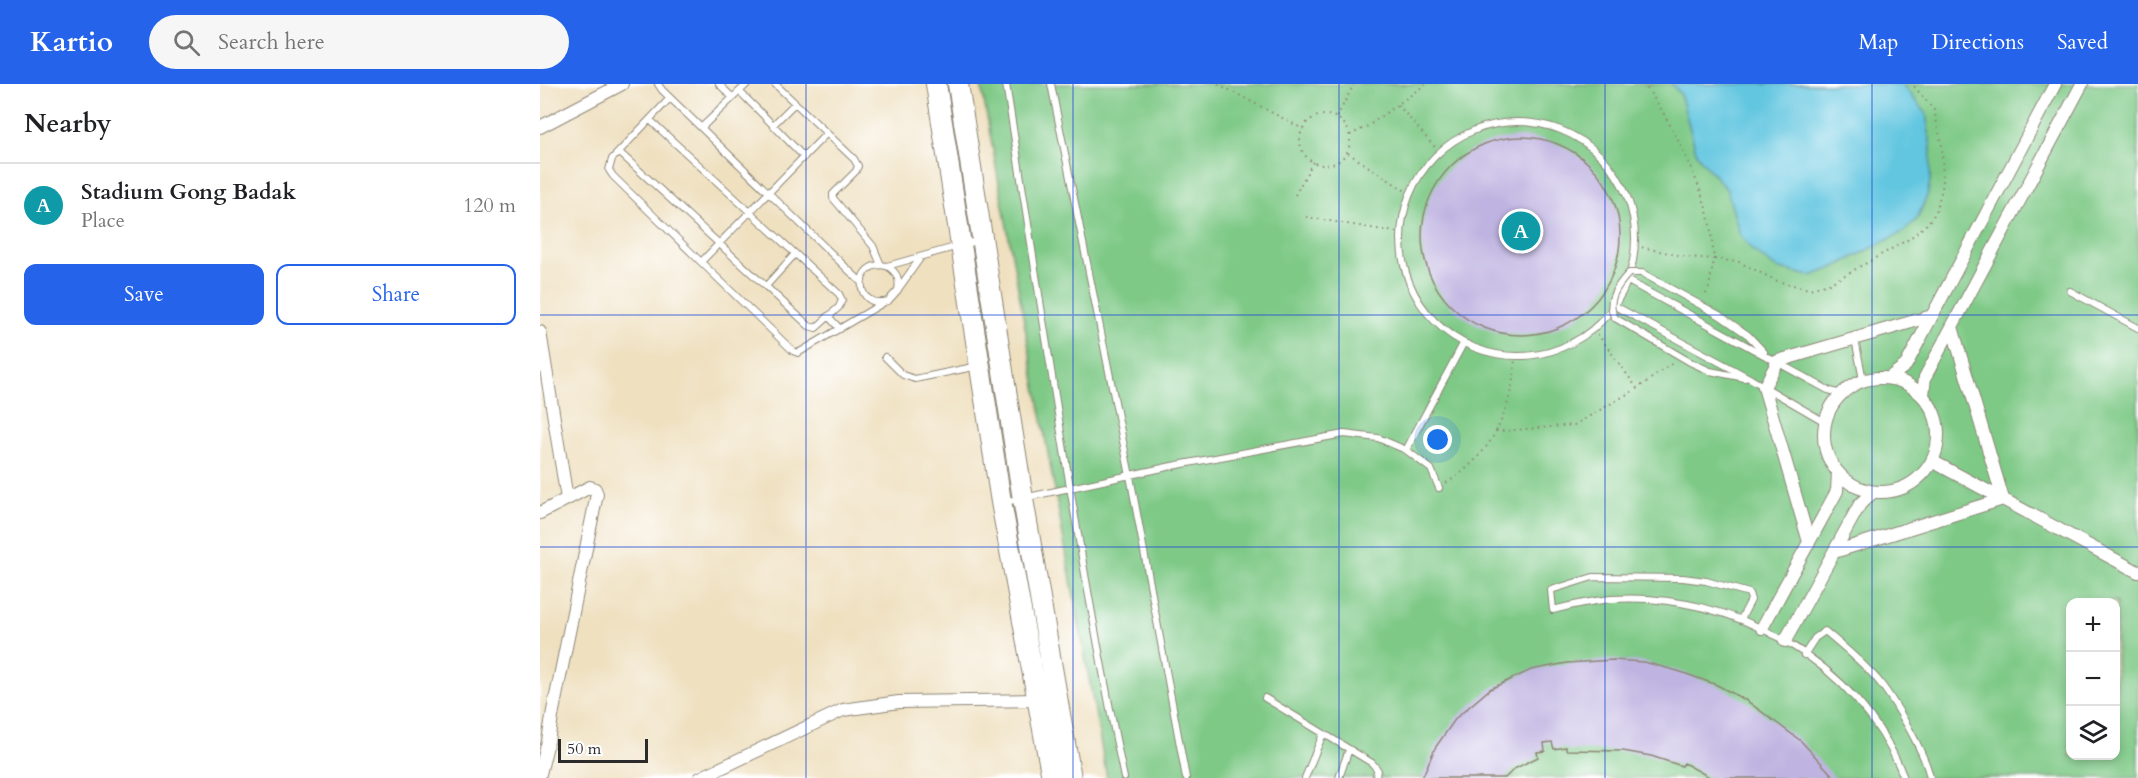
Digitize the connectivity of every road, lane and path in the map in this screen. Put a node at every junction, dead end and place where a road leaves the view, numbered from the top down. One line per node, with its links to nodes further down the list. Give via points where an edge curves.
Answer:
1 (622, 84): 25 (street)
2 (658, 84): 18 (lane)
3 (719, 84): 19 (lane)
4 (747, 84): 17 (lane)
5 (775, 84): 20 (lane)
6 (936, 84): 43 (main road)
7 (958, 84): 41 (main road)
8 (1006, 84): 86 (lane)
9 (1051, 84): 84 (lane)
10 (1218, 84): 27 (path)
11 (1354, 84): 22 (path)
12 (1426, 84): 21 (path)
13 (1643, 84): 47 (path, via 1663,112 1689,165 1706,208)
14 (1912, 84): 47 (path, via 1934,110 1942,146 1943,184 1936,212 1927,224 1829,284 1809,289 1777,281 1739,262)
15 (2055, 84): 59 (street)
16 (2082, 84): 60 (street)
17 (740, 92): 19 (lane); 24 (lane)
18 (670, 98): 23 (lane); 26 (lane)
19 (733, 98): 26 (lane)
20 (795, 103): 24 (lane); 28 (lane)
21 (1397, 105): 29 (path); 32 (path)
22 (1336, 117): 27 (path, via 1317,116); 29 (path)
23 (650, 120): 30 (lane); 38 (lane)
24 (773, 125): 33 (lane)
25 (540, 127)
26 (701, 128): 35 (lane)
27 (1303, 129): 34 (path, via 1302,150)
28 (827, 133): 33 (lane); 49 (lane, via 858,166 833,198 873,246)
29 (1350, 135): 31 (path)
30 (619, 152): 42 (lane); 48 (lane, via 609,170 613,176)
31 (1347, 152): 34 (path, via 1336,163); 36 (path)
32 (1440, 153): 36 (lane); 44 (lane, via 1461,137 1498,123 1538,123 1563,130 1597,151 1621,182 1634,219)
33 (804, 157): 35 (lane)
34 (1313, 162): 37 (path)
35 (770, 193): 38 (lane); 51 (lane)
36 (1410, 194): 40 (lane)
37 (1295, 195)
38 (750, 213): 42 (lane); 45 (lane)
39 (1306, 217): 40 (path)
40 (1401, 232): 66 (lane, via 1402,257 1413,292 1434,322)
41 (982, 240): 43 (lane); 89 (main road)
42 (720, 244): 48 (lane); 52 (lane)
43 (961, 244): 46 (lane); 71 (main road)
44 (1636, 246): 47 (path); 50 (lane)
45 (795, 254): 52 (lane); 58 (lane, via 839,294 839,307)
46 (921, 256): 49 (lane); 53 (lane)
47 (1714, 259): 56 (path, via 1709,288)
48 (701, 262): 62 (lane, via 792,351 804,351)
49 (884, 266): 51 (lane, via 870,268); 53 (lane, via 896,273)
50 (1628, 281): 57 (lane); 70 (lane)
51 (861, 282): 55 (lane, via 867,298)
52 (766, 286): 58 (lane, via 812,328)
53 (898, 290): 55 (lane)
54 (2070, 291): 61 (lane)
55 (883, 303): 62 (lane)
56 (1700, 304): 69 (lane, bridge, via 1642,273 1629,273 1612,296 1610,307 1615,318); 70 (lane, bridge, via 1748,334)
57 (1616, 306): 63 (lane); 73 (lane)
58 (828, 316): 62 (lane)
59 (1932, 316): 65 (street); 72 (street, via 1906,365)
60 (1952, 327): 78 (street, via 1925,377); 90 (street)
61 (2138, 328)
62 (840, 329)
63 (1594, 330): 68 (lane, via 1543,355); 76 (path)
64 (540, 332): 88 (street)
65 (1855, 339): 70 (street); 74 (lane)
66 (1463, 344): 68 (lane, via 1493,355); 81 (lane)
67 (885, 357): 71 (lane, via 903,375 915,379)
68 (1515, 357): 80 (path, via 1512,393)
69 (1681, 357): 73 (lane, bridge, via 1719,374); 76 (path)
70 (1772, 358): 75 (street); 77 (lane)
71 (979, 366): 91 (main road)
72 (1889, 378): 74 (street); 78 (street, via 1908,384)
73 (1751, 379): 75 (lane)
74 (1863, 380): 77 (street)
75 (1764, 387): 79 (lane); 93 (street)
76 (1638, 388): 80 (path, via 1574,426)
77 (1841, 394): 79 (street)
78 (1923, 396): 82 (street, via 1938,427 1938,445)
79 (1826, 422): 83 (street, via 1826,449)
80 (1496, 430): 85 (path, via 1469,467)
81 (1407, 450): 84 (lane, via 1378,438 1344,434); 85 (lane, via 1431,469)
82 (1932, 461): 87 (street, via 1924,473 1901,489); 90 (street)
83 (1838, 472): 87 (street, via 1860,489); 93 (street, via 1837,491)
84 (1130, 476): 86 (lane); 109 (lane)
85 (1439, 488)
86 (1071, 489): 89 (lane); 108 (lane)
87 (1873, 492): 94 (street, via 1860,504)
88 (567, 499): 92 (street); 104 (street, via 590,487 597,494)
89 (1023, 499): 91 (lane); 107 (main road)
90 (2003, 499): 94 (street); 95 (street)
91 (1001, 502): 101 (main road)
92 (540, 513)
93 (1809, 542): 97 (street)
94 (1834, 552): 98 (street)
95 (2138, 572)
96 (1741, 619): 96 (lane, via 1649,599 1612,599 1553,610 1551,590 1593,577 1706,581 1749,593 1751,600); 97 (lane)
97 (1762, 628): 98 (lane)
98 (1785, 641): 99 (lane)
99 (1804, 655): 113 (lane, via 1840,683 1871,716); 114 (lane, via 1815,638 1825,632 1849,651 1878,680 1910,730)
100 (1265, 698): 102 (lane)
101 (1036, 699): 105 (street, via 899,702 843,711); 106 (main road)
102 (1323, 734): 103 (lane); 110 (lane)
103 (1349, 749): 111 (lane); 112 (lane, via 1372,764 1377,770)
104 (540, 774)
105 (699, 778)
106 (1052, 778)
107 (1071, 778)
108 (1124, 778)
109 (1186, 778)
110 (1305, 778)
111 (1338, 778)
112 (1376, 778)
113 (1904, 778)
114 (1930, 778)

